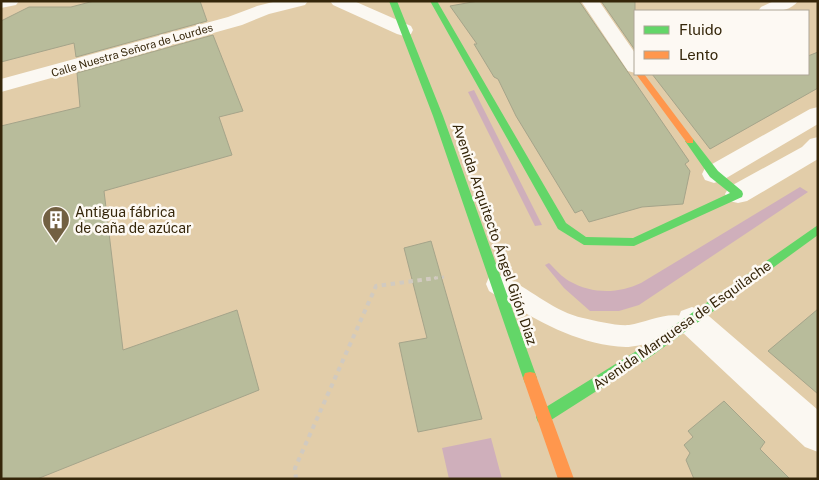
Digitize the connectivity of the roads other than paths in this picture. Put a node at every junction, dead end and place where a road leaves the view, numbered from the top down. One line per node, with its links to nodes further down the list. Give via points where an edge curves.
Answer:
1 (10, 1): 8 (street)
2 (299, 1): 10 (street, Calle Nuestra Señora de Lourdes)
3 (339, 1): 12 (street)
4 (392, 1): 12 (street, Avenida Arquitecto Ángel Gijón Díaz)
5 (433, 1): 19 (street, via 562,226 584,241 634,242)
6 (614, 1): 9 (street)
7 (789, 1): 11 (street)
8 (1, 3)
9 (593, 5): 13 (street)
10 (269, 6): 15 (street, Calle Nuestra Señora de Lourdes, via 159,43)
11 (769, 10)
12 (404, 30): 21 (street, Avenida Arquitecto Ángel Gijón Díaz)
13 (634, 66)
14 (641, 75): 18 (street)
15 (1, 86)
16 (818, 114): 18 (street)
17 (815, 150): 19 (street)
18 (714, 174): 19 (street)
19 (738, 194)
20 (818, 229): 22 (street, Avenida Marquesa de Esquilache)
21 (497, 284): 22 (lane, via 537,309 579,328 627,336); 23 (street, Avenida Arquitecto Ángel Gijón Díaz)
22 (692, 321): 23 (street, Avenida Marquesa de Esquilache); 24 (street)
23 (543, 417): 25 (street, Avenida Arquitecto Ángel Gijón Díaz)
24 (818, 434)
25 (566, 479)

